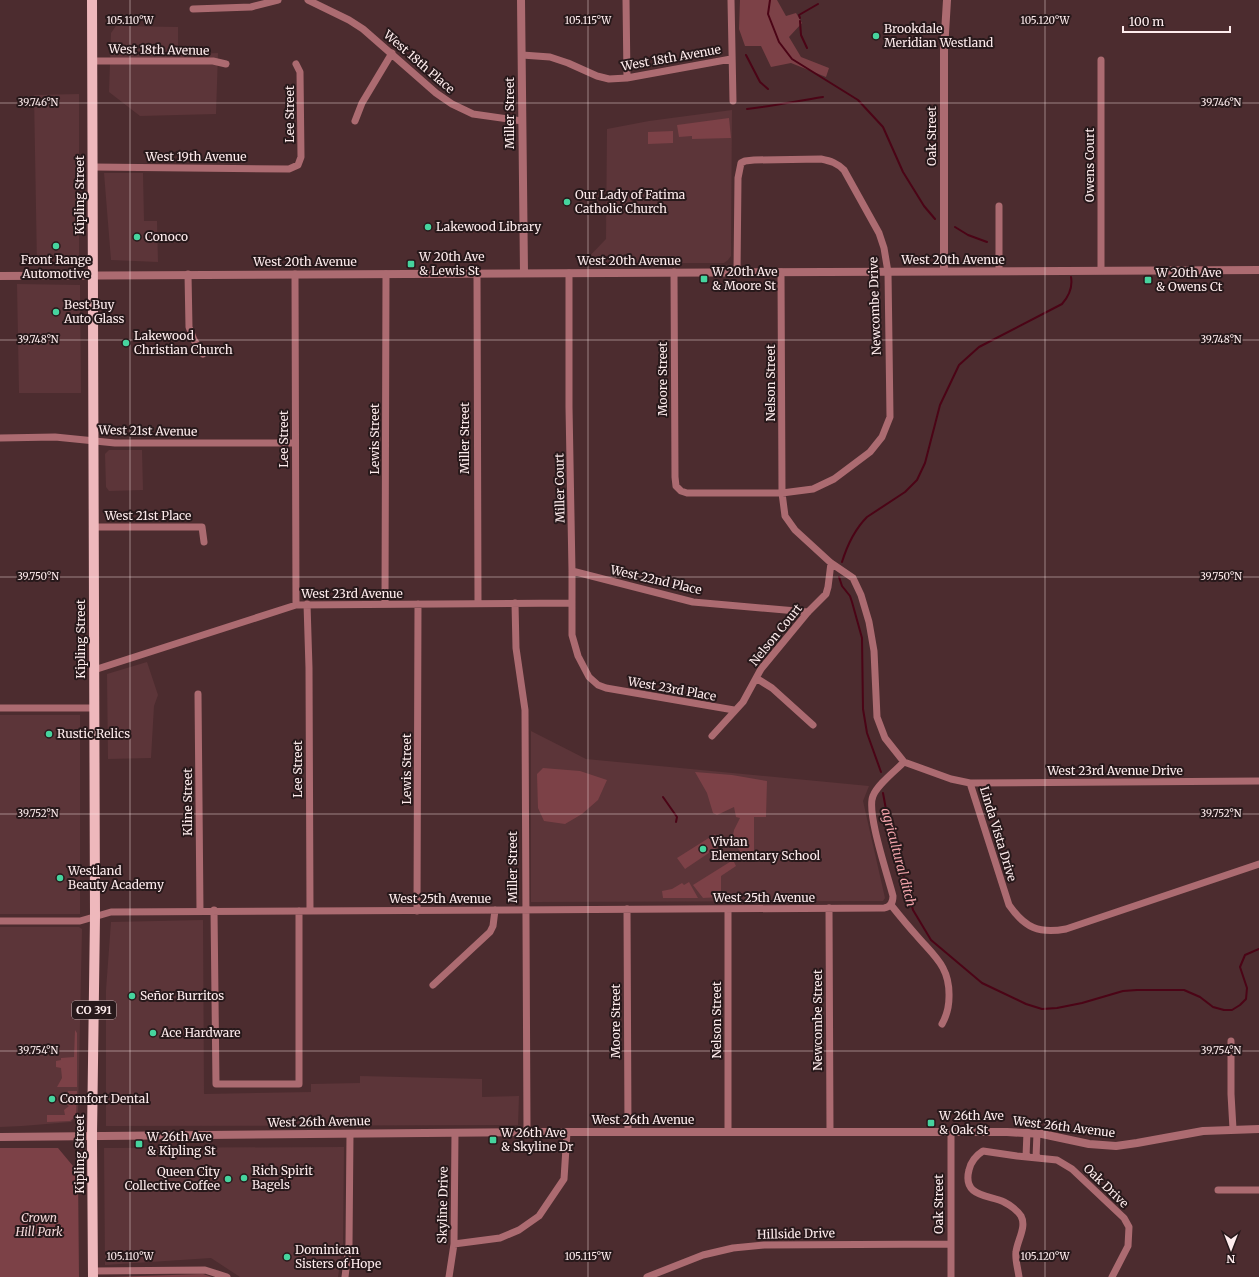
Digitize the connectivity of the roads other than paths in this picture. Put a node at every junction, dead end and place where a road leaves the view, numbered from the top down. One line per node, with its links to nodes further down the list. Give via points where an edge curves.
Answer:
1 (92, 0): 12 (main road, Kipling Street / CO 391)
2 (278, 0): 8 (street, via 250,7)
3 (308, 0): 9 (street, West 18th Place, via 349,20)
4 (521, 0): 10 (street, Miller Street)
5 (626, 0): 16 (street)
6 (731, 0): 11 (street)
7 (947, 0): 25 (street, Oak Street, via 944,50)
8 (193, 9)
9 (392, 53): 18 (street, via 362,103); 19 (street, West 18th Place, via 436,93 459,108 473,114)
10 (522, 55): 16 (street, West 18th Avenue, via 550,57 609,79); 19 (street, Miller Street)
11 (732, 59): 16 (street, West 18th Avenue); 17 (street)
12 (92, 60): 14 (street, West 18th Avenue, via 213,61); 21 (main road, Kipling Street / CO 391)
13 (1101, 60): 23 (street, Owens Court)
14 (226, 64)
15 (296, 64): 20 (street, Lee Street, via 300,72 301,157)
16 (627, 78)
17 (733, 101)
18 (355, 121)
19 (522, 121): 37 (street, Miller Street)
20 (298, 165): 21 (street, West 19th Avenue, via 289,169)
21 (93, 167): 32 (main road, Kipling Street / CO 391)
22 (999, 206): 26 (street)
23 (1101, 270): 24 (street, West 20th Avenue); 26 (street, West 20th Avenue)
24 (1259, 270)
25 (944, 271): 26 (street, West 20th Avenue); 30 (street, West 20th Avenue)
26 (999, 271)
27 (674, 272): 28 (street, West 20th Avenue); 31 (street, West 20th Avenue); 43 (street, Moore Street)
28 (737, 272): 29 (street, West 20th Avenue); 30 (street, Newcombe Drive, via 738,178 741,163 746,160 821,160 839,165 854,185 879,233)
29 (782, 272): 30 (street, West 20th Avenue); 44 (street, Nelson Street)
30 (888, 272): 44 (street, Newcombe Drive, via 890,417 882,437 870,452 834,479 813,488)
31 (569, 273): 37 (street, West 20th Avenue); 48 (street, Miller Court)
32 (93, 274): 33 (street, West 20th Avenue); 38 (street, West 20th Avenue); 41 (main road, Kipling Street / CO 391)
33 (188, 274): 34 (street, West 20th Avenue); 39 (street, via 189,327)
34 (295, 274): 35 (street, West 20th Avenue); 42 (street, Lee Street)
35 (386, 274): 36 (street, West 20th Avenue); 53 (street, Lewis Street)
36 (477, 274): 37 (street, West 20th Avenue); 50 (street, Miller Street)
37 (524, 274)
38 (0, 276)
39 (203, 354)
40 (0, 438): 41 (street, West 21st Avenue, via 55,438)
41 (94, 442): 42 (street, West 21st Avenue); 45 (main road, Kipling Street / CO 391)
42 (295, 442): 55 (street, Lee Street)
43 (676, 486): 44 (street, Newcombe Drive, via 687,493)
44 (782, 493): 47 (street, via 785,516 795,530)
45 (94, 527): 46 (street, West 21st Place, via 202,527); 57 (main road, Kipling Street / CO 391)
46 (204, 542)
47 (831, 563): 56 (street, Nelson Court, via 826,594); 66 (street, via 853,578 861,595 874,650 877,717 885,738)
48 (572, 571): 49 (street, Miller Court); 56 (street, West 22nd Place, via 693,602)
49 (572, 602): 51 (street, West 23rd Avenue); 59 (street, Miller Court, via 572,635 578,656 589,677)
50 (478, 603): 51 (street, West 23rd Avenue); 54 (street, West 23rd Avenue)
51 (515, 603): 76 (street, Miller Street, via 516,648 525,710)
52 (307, 604): 53 (street, West 23rd Avenue); 55 (street, West 23rd Avenue); 79 (street, Lee Street)
53 (385, 604): 54 (street, West 23rd Avenue)
54 (418, 604): 80 (street, Lewis Street)
55 (296, 605): 57 (street, West 23rd Avenue)
56 (808, 612): 58 (street, Nelson Court)
57 (94, 670): 62 (main road, Kipling Street / CO 391)
58 (756, 678): 63 (street, Nelson Court, via 743,702); 64 (street, via 772,688)
59 (606, 688): 63 (street, West 23rd Place)
60 (198, 694): 77 (street, Kline Street)
61 (0, 708): 62 (street)
62 (94, 708): 81 (main road, Kipling Street / CO 391)
63 (734, 710): 65 (street, Nelson Court)
64 (813, 725)
65 (712, 736)
66 (904, 762): 68 (street, Linda Vista Drive); 70 (street, via 879,787 871,802 872,816 893,900)
67 (1259, 781): 68 (street, West 23rd Avenue Drive)
68 (970, 783): 69 (street, Linda Vista Drive, via 1009,905 1015,914 1036,929 1048,932 1066,929)
69 (1259, 864)
70 (891, 905): 71 (street, West 25th Avenue, via 887,908); 84 (street, via 940,963 947,975 949,1003)
71 (829, 908): 73 (street, West 25th Avenue); 92 (street, Newcombe Street)
72 (627, 909): 73 (street, West 25th Avenue); 76 (street, West 25th Avenue); 91 (street, Moore Street)
73 (728, 909): 88 (street, Nelson Street)
74 (214, 910): 77 (street, West 25th Avenue); 78 (street, West 25th Avenue); 78 (street, via 216,1084 299,1084)
75 (495, 910): 76 (street, West 25th Avenue); 80 (street, West 25th Avenue); 83 (street, via 490,932)
76 (525, 910): 89 (street, Miller Street)
77 (200, 911): 81 (street, West 25th Avenue, via 111,912)
78 (299, 911): 79 (street, West 25th Avenue)
79 (310, 911): 80 (street, West 25th Avenue)
80 (418, 911)
81 (95, 916): 82 (street, West 25th Avenue, via 80,921); 99 (main road, Kipling Street / CO 391)
82 (0, 921)
83 (433, 985)
84 (942, 1024)
85 (1231, 1041): 86 (street, via 1230,1094)
86 (1233, 1129): 87 (street, West 26th Avenue); 96 (street, West 26th Avenue, via 1116,1146 1089,1144)
87 (1259, 1129)
88 (728, 1131): 91 (street, West 26th Avenue); 92 (street, West 26th Avenue)
89 (527, 1132): 90 (street, West 26th Avenue); 95 (street, West 26th Avenue)
90 (567, 1132): 91 (street, West 26th Avenue); 104 (street, via 564,1180 539,1216 519,1230 500,1238)
91 (628, 1132)
92 (830, 1132): 93 (street, West 26th Avenue)
93 (951, 1132): 94 (street, West 26th Avenue); 105 (street, Oak Street)
94 (1027, 1132): 96 (street, West 26th Avenue); 100 (street)
95 (455, 1133): 97 (street, West 26th Avenue); 104 (street, Skyline Drive)
96 (1037, 1133): 101 (street)
97 (350, 1134): 99 (street, West 26th Avenue); 108 (street, via 349,1244)
98 (0, 1136): 99 (street, West 26th Avenue)
99 (92, 1136): 106 (main road, Kipling Street / CO 391)
100 (1026, 1157): 101 (street, Oak Drive); 112 (street, Oak Drive, via 983,1151 971,1162 967,1177 975,1192 1007,1204 1021,1217 1023,1227 1016,1253)
101 (1036, 1158): 113 (street, Oak Drive, via 1058,1160 1072,1169 1124,1218 1129,1227 1128,1246)
102 (1218, 1190): 103 (street)
103 (1259, 1190)
104 (454, 1244): 109 (street, Skyline Drive)
105 (951, 1244): 110 (street, Hillside Drive, via 764,1245 733,1248 703,1255); 111 (street, Oak Street)
106 (93, 1274): 107 (street, via 205,1270)
107 (227, 1277)
108 (345, 1277)
109 (449, 1277)
110 (647, 1277)
111 (951, 1277)
112 (1019, 1277)
113 (1112, 1277)

